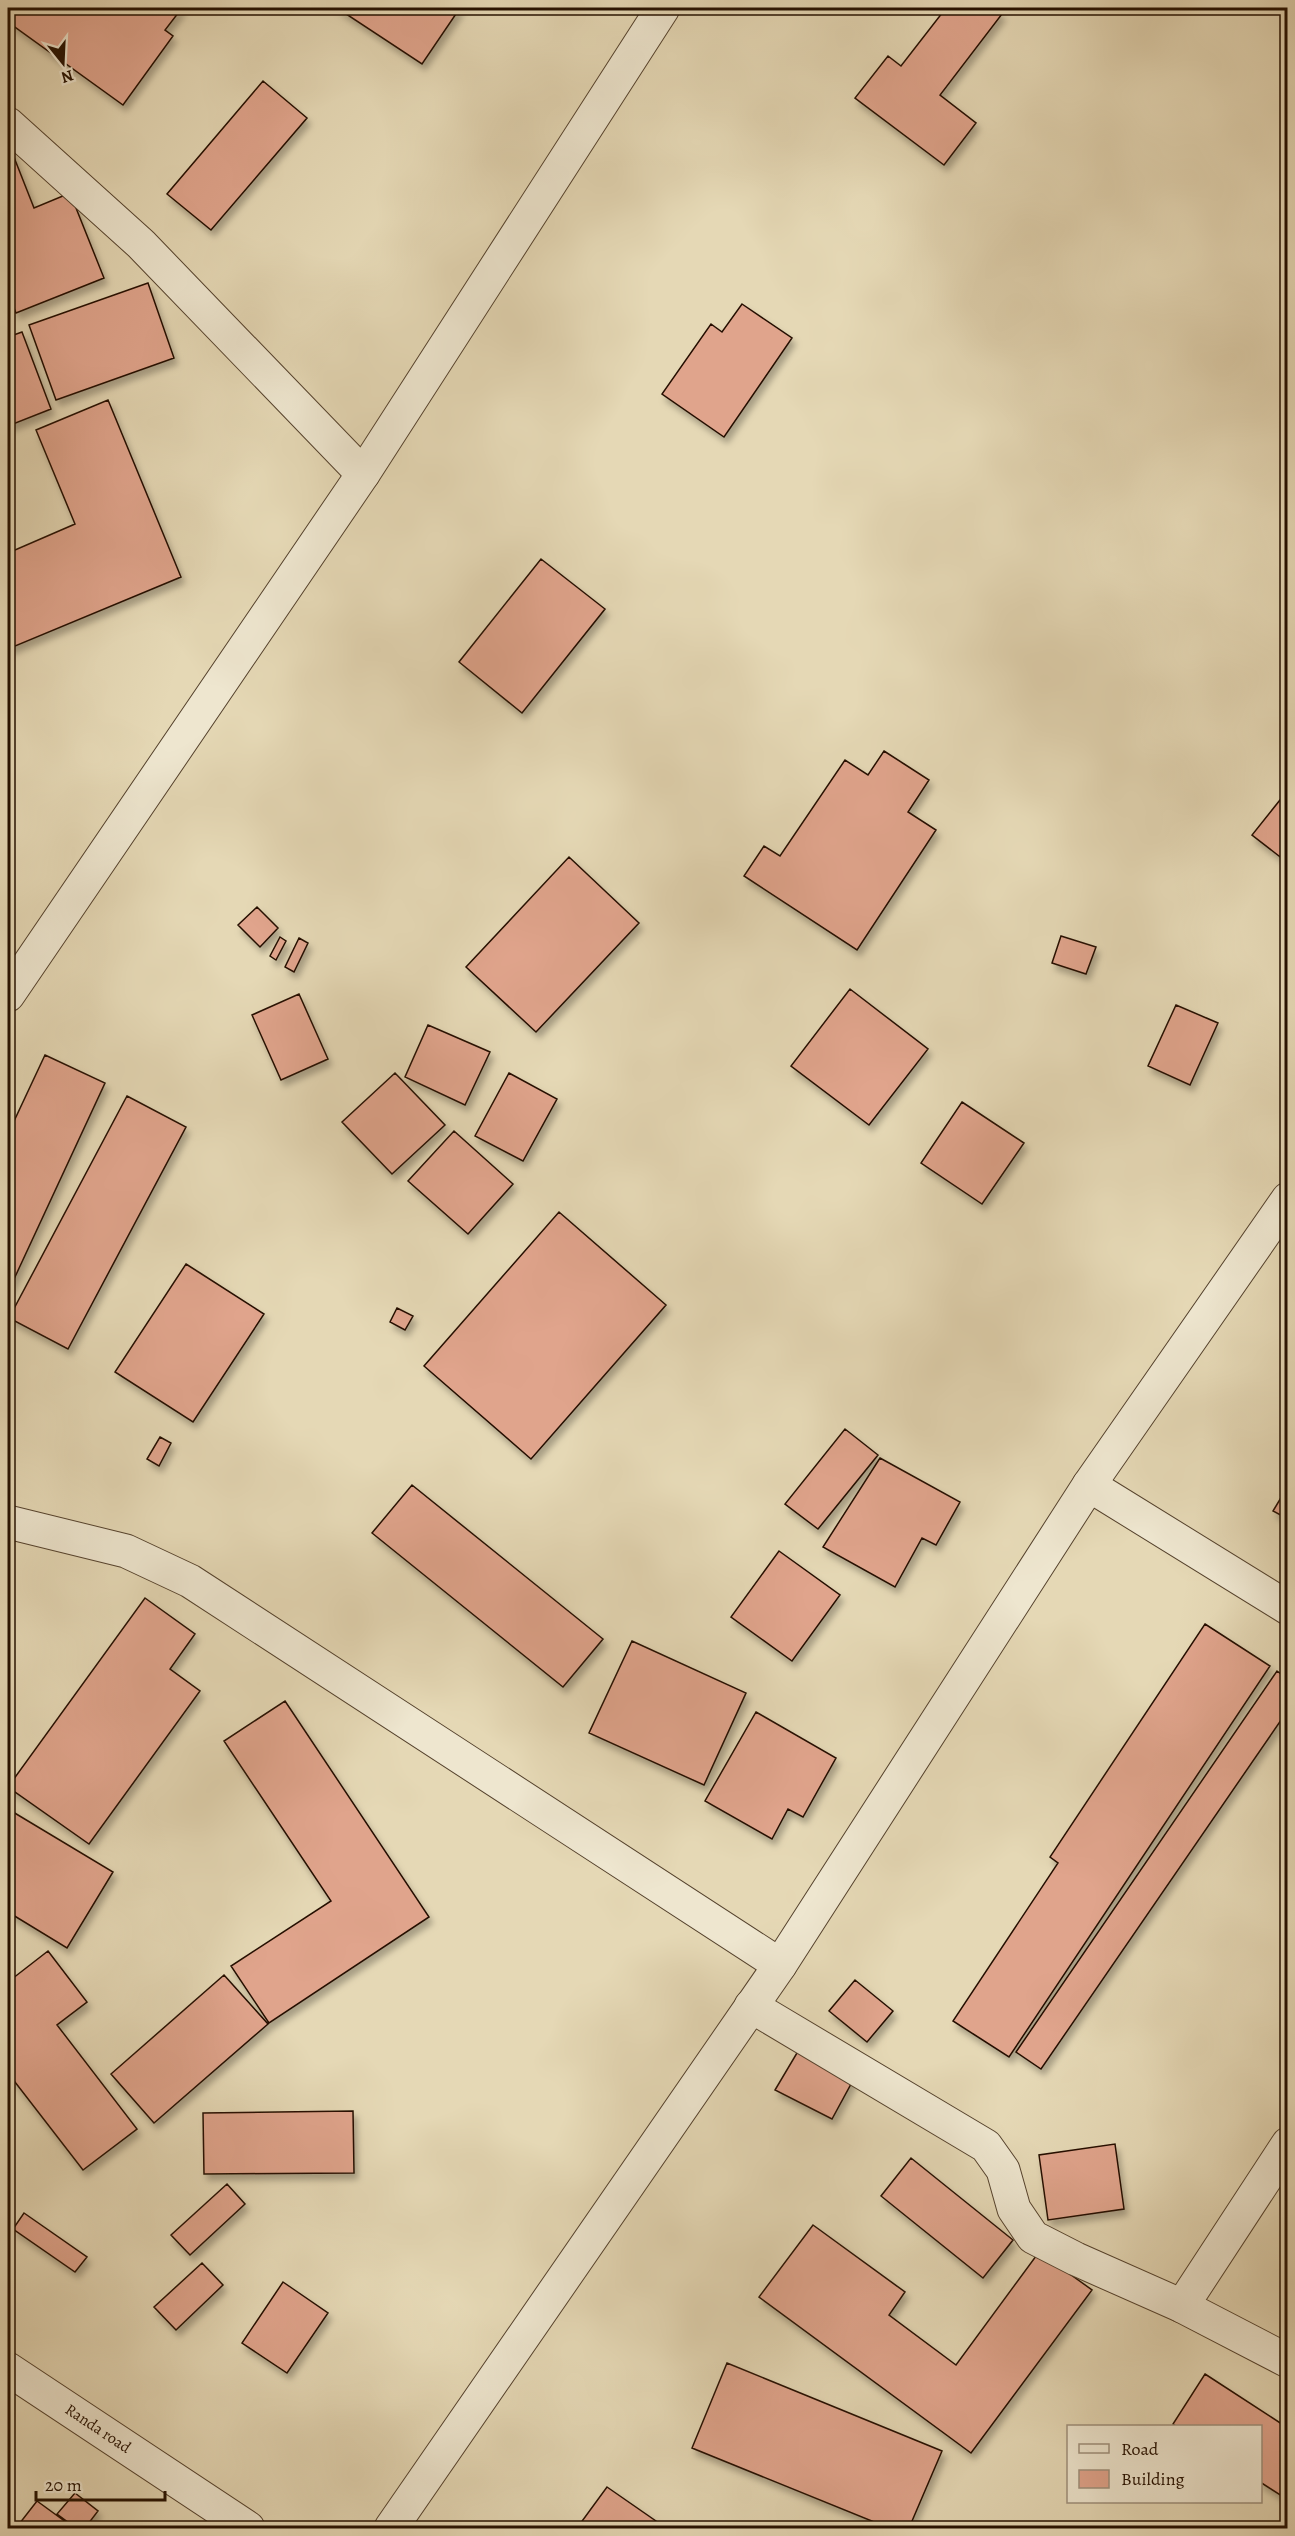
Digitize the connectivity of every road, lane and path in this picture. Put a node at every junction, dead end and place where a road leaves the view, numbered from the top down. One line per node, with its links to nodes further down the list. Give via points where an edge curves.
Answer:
1 (663, 8): 3 (street)
2 (8, 124): 3 (street, via 141,244)
3 (363, 474): 4 (street)
4 (8, 995)
5 (1287, 1199): 6 (street)
6 (1089, 1485): 8 (street); 9 (street)
7 (8, 1522): 9 (street, via 126,1551 190,1581)
8 (1287, 1608)
9 (780, 1965): 10 (street)
10 (752, 2006): 12 (street, via 986,2146 1003,2170 1014,2209 1033,2237); 16 (street)
11 (1287, 2144): 12 (street)
12 (1182, 2306): 13 (street)
13 (1287, 2361)
14 (8, 2369): 15 (street, Randa road)
15 (248, 2529)
16 (391, 2529)

